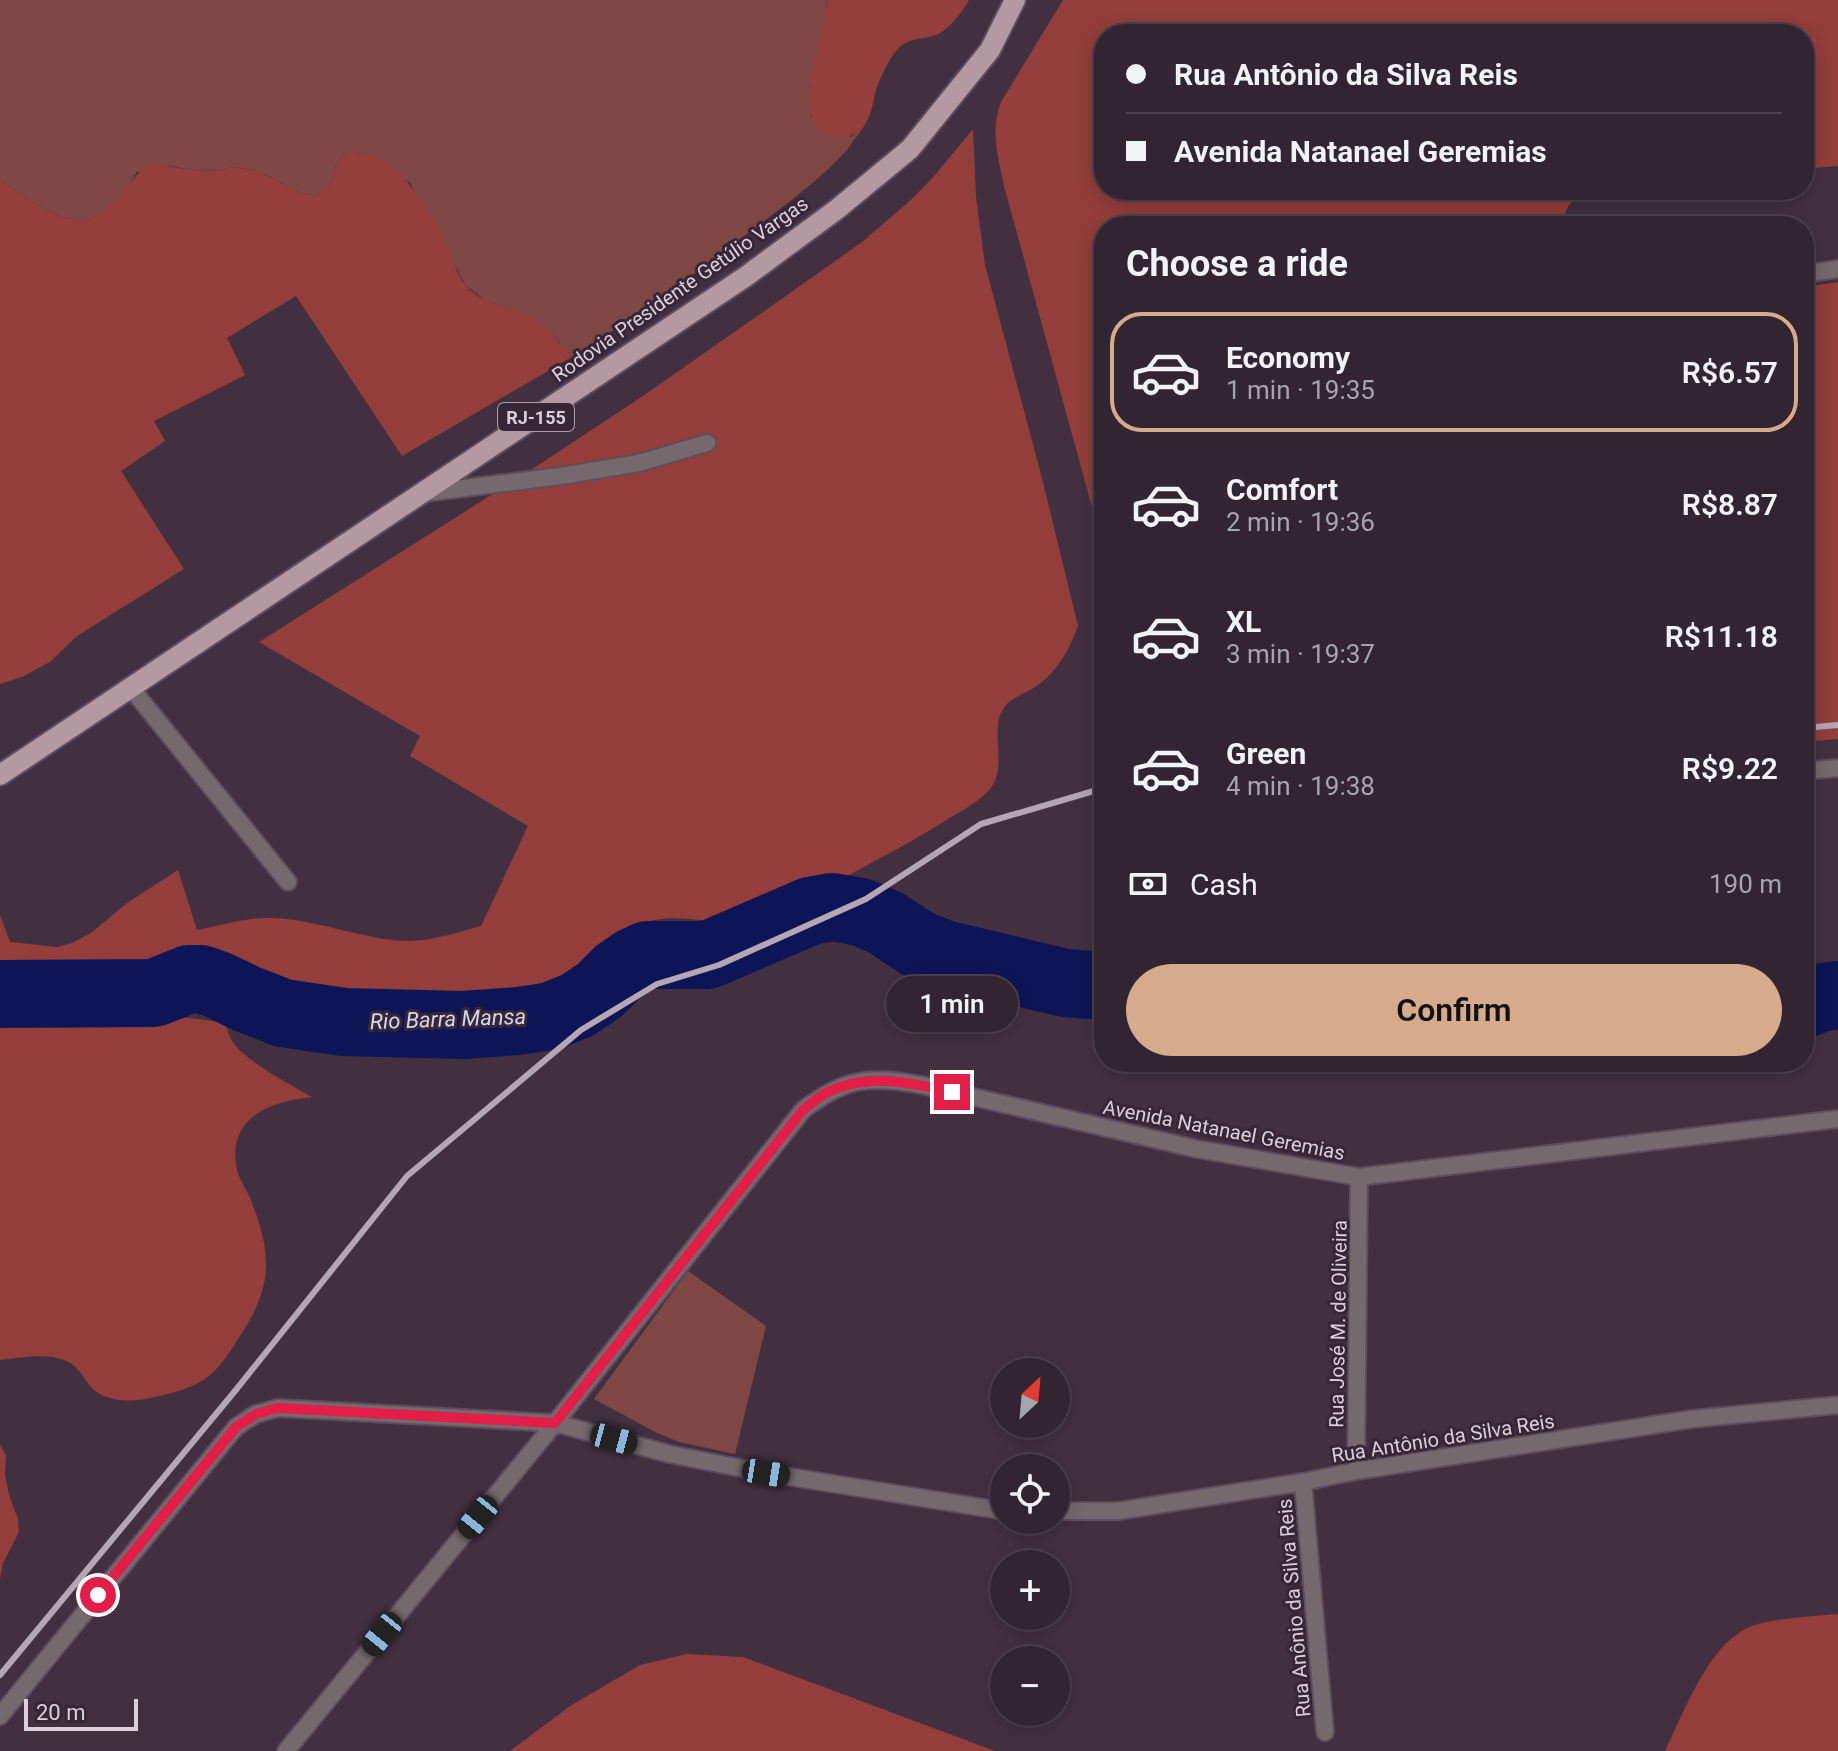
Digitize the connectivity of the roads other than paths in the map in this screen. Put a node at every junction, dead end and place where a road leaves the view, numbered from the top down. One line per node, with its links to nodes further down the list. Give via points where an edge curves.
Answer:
1 (1015, 0): 5 (main road, Rodovia Presidente Getúlio Vargas / RJ-155, via 990,50 910,149 745,277)
2 (1838, 269): 3 (street)
3 (1814, 273)
4 (707, 443): 5 (street, via 639,463)
5 (422, 493): 6 (main road, Rodovia Presidente Getúlio Vargas / RJ-155)
6 (131, 688): 9 (main road, Rodovia Presidente Getúlio Vargas / RJ-155); 10 (street)
7 (1838, 768): 8 (street)
8 (1814, 770)
9 (0, 775)
10 (288, 882)
11 (1838, 1119): 12 (street, Avenida Natanael Geremias)
12 (1359, 1177): 14 (street, Avenida Natanael Geremias, via 1197,1149 922,1085 892,1080 847,1085 803,1110); 15 (street, Rua José M. de Oliveira)
13 (1838, 1405): 15 (street, Rua Antônio da Silva Reis, via 1692,1419)
14 (555, 1423): 17 (street, via 669,1454); 19 (street, via 278,1408 256,1414 236,1427); 21 (street, Avenida Natanael Geremias)
15 (1356, 1471): 16 (street, Rua Antônio da Silva Reis)
16 (1303, 1482): 18 (street, Rua Antônio da Silva Reis, via 1118,1511); 20 (street, Rua Anônio da Silva Reis)
17 (990, 1509)
18 (1070, 1511)
19 (0, 1716)
20 (1325, 1732)
21 (286, 1751)

